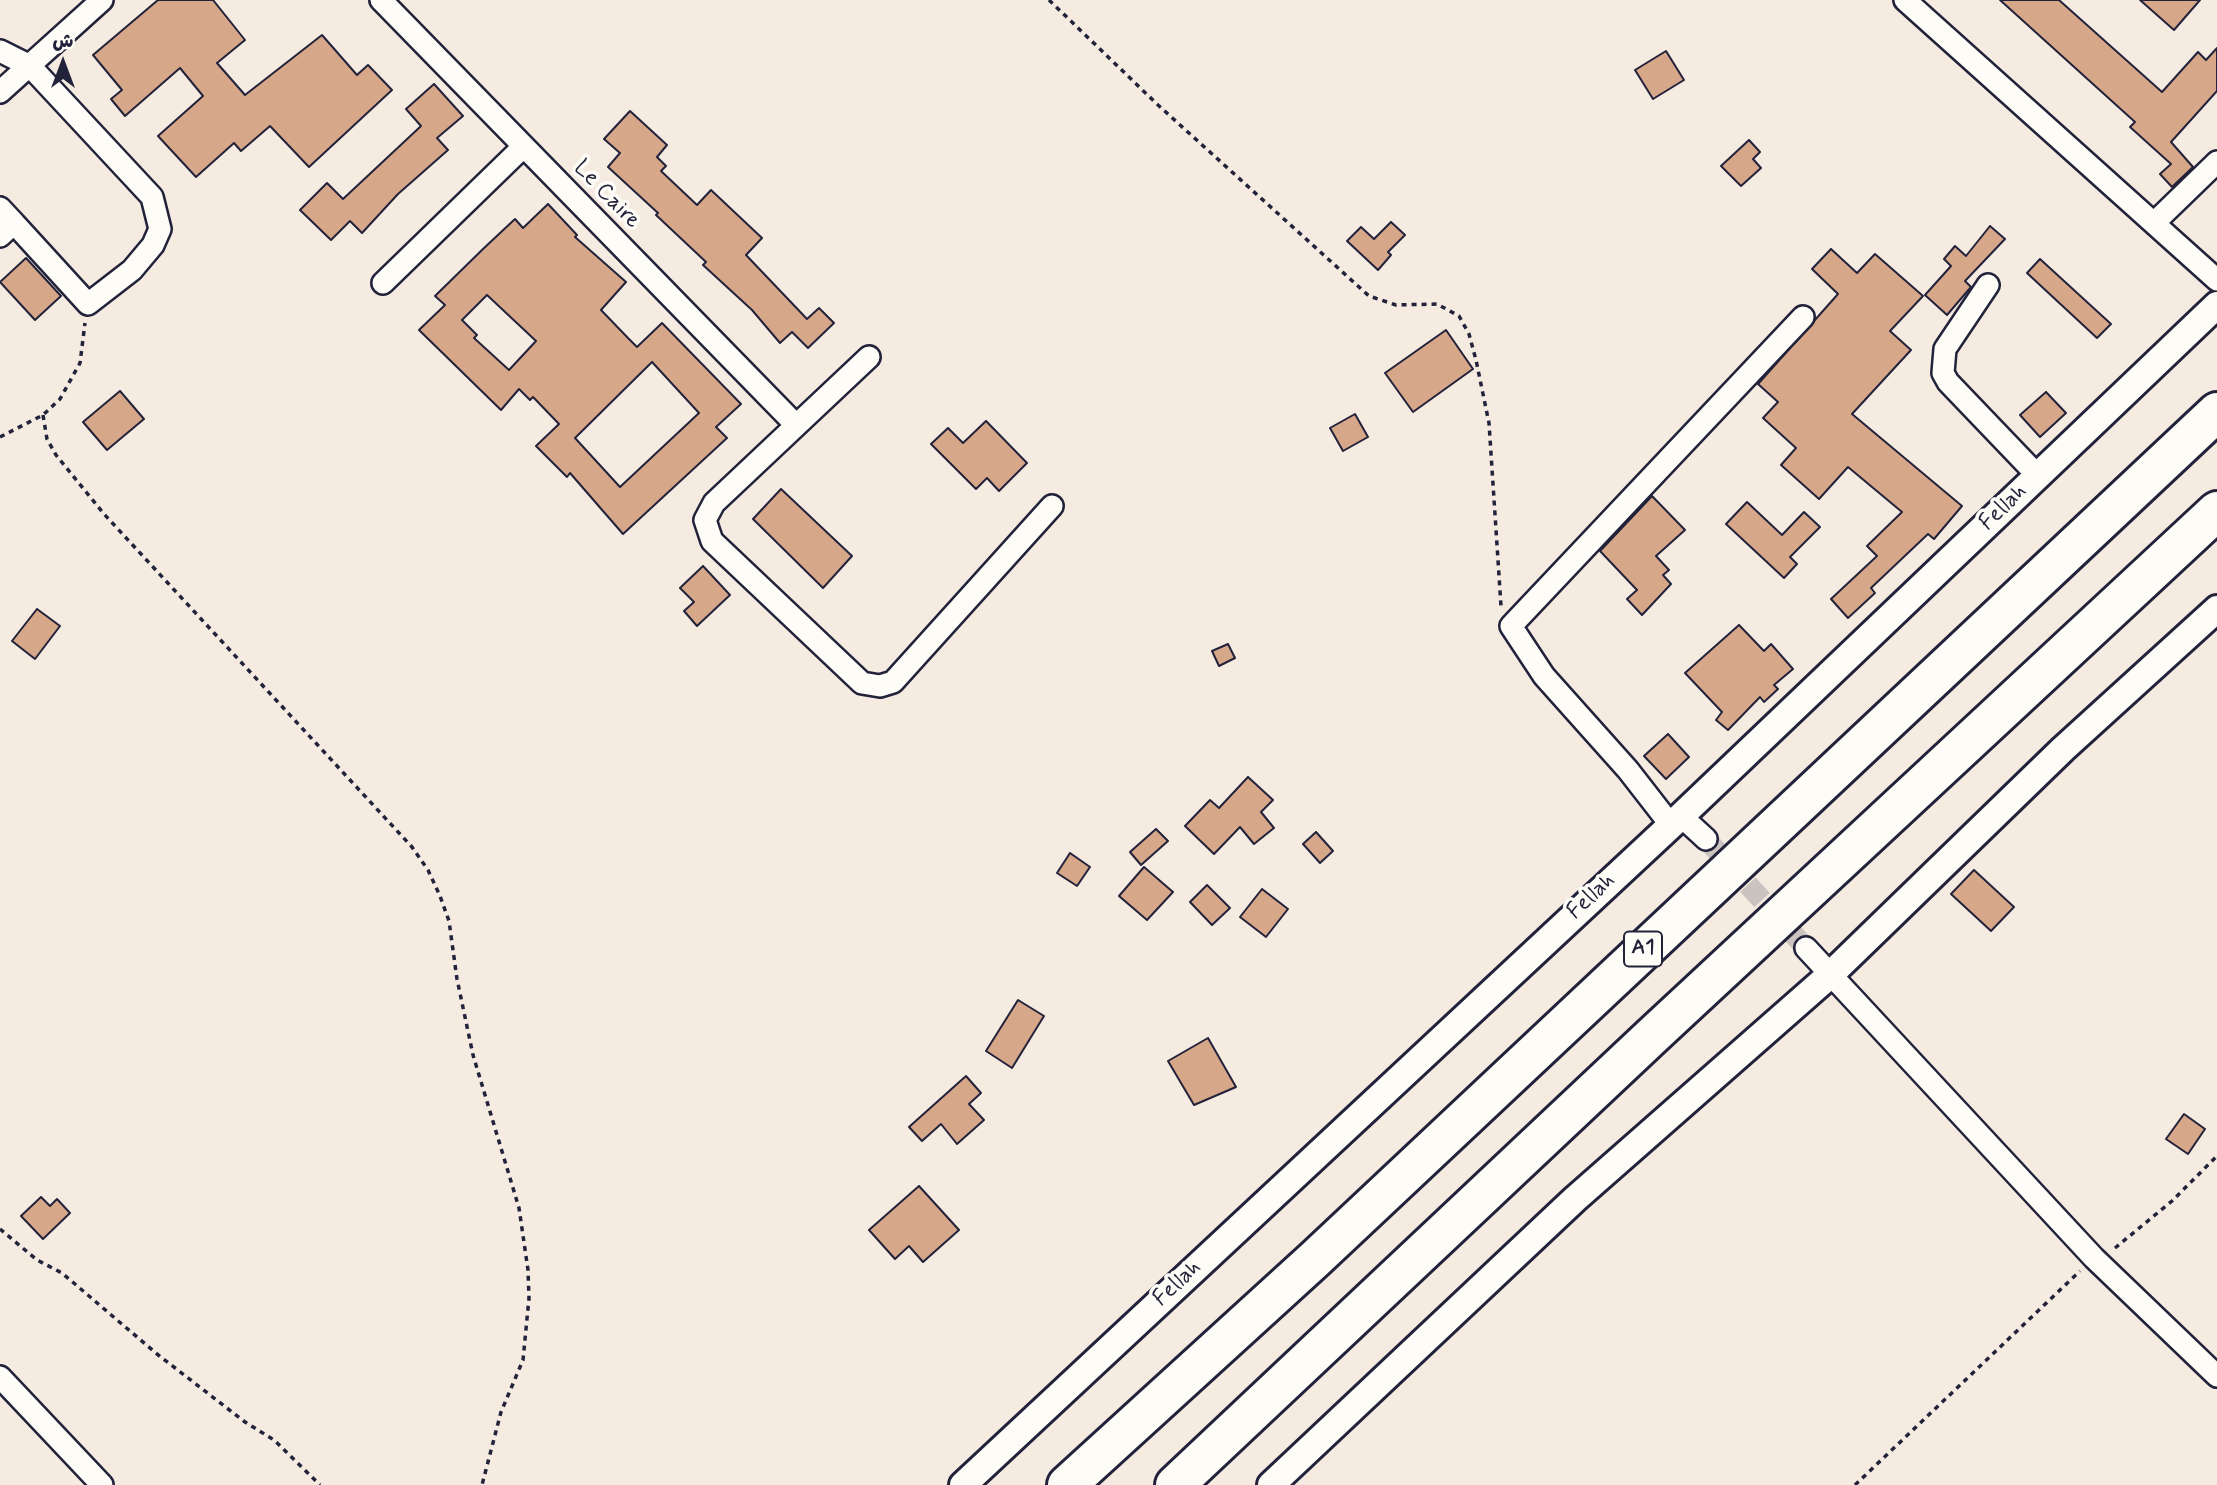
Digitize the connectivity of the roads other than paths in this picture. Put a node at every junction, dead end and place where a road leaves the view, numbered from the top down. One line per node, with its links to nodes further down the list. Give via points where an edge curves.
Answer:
1 (102, 0): 5 (street)
2 (381, 0): 7 (street, Le Caire)
3 (1905, 0): 10 (street)
4 (0, 51): 5 (street)
5 (30, 66): 6 (street); 9 (street, via 152,197 160,229 132,270 88,304)
6 (0, 92)
7 (523, 147): 12 (street); 18 (street, Le Caire)
8 (2217, 162): 10 (street)
9 (5, 222)
10 (2154, 223): 11 (street)
11 (2217, 281)
12 (383, 283)
13 (1988, 285): 19 (street, via 1945,349 1944,373)
14 (2217, 305): 19 (street, Fellah)
15 (1804, 317): 23 (street, via 1511,626 1544,676)
16 (869, 357): 18 (street)
17 (2217, 412): 31 (highway, A1, via 1325,1250)
18 (796, 425): 20 (street, via 714,503 705,520 706,529 712,541 862,683 893,682)
19 (2038, 476): 23 (street, Fellah)
20 (1052, 506)
21 (2217, 511): 32 (highway)
22 (2217, 609): 26 (street, via 2063,749)
23 (1676, 820): 24 (street); 30 (street, Fellah)
24 (1706, 839)
25 (1806, 948): 26 (street)
26 (1831, 974): 27 (street, via 2094,1258); 33 (street, via 1575,1199)
27 (2217, 1376)
28 (0, 1377): 29 (street)
29 (102, 1485)
30 (963, 1485)
31 (1067, 1485)
32 (1175, 1485)
33 (1271, 1485)

